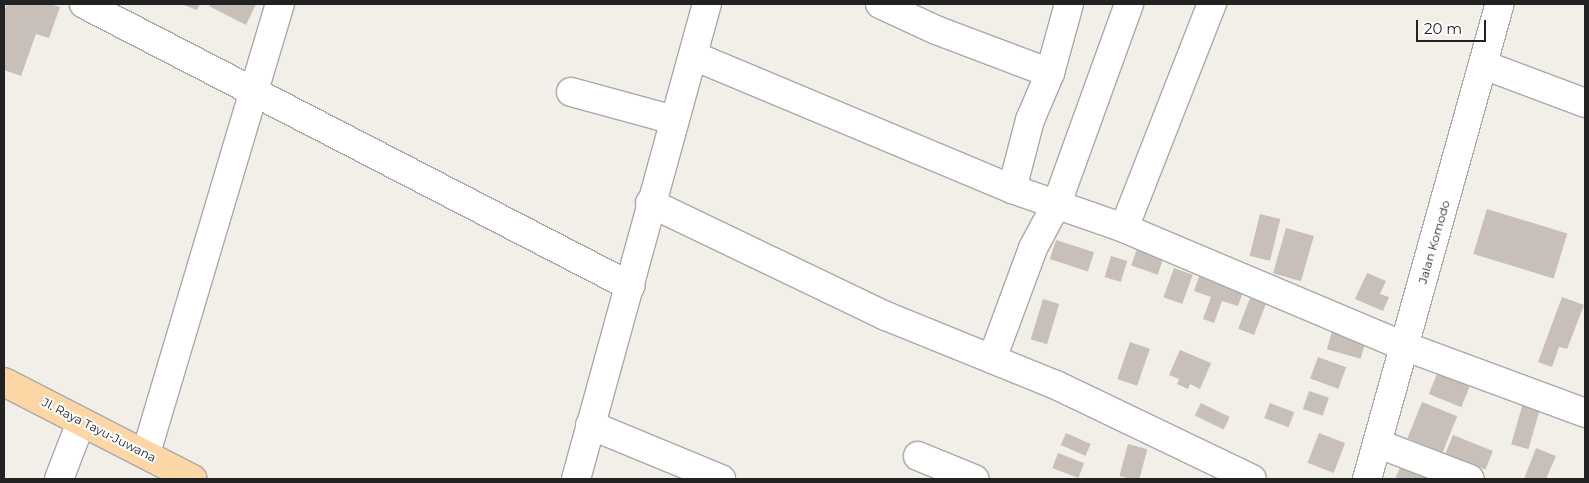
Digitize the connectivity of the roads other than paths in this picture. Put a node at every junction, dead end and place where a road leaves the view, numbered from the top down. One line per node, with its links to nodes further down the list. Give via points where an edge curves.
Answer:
1 (84, 4): 12 (street)
2 (280, 4): 12 (street)
3 (707, 4): 9 (street)
4 (880, 4): 11 (street, via 936,30)
5 (1069, 4): 11 (street)
6 (1128, 4): 18 (street)
7 (1212, 4): 19 (street)
8 (1500, 4): 10 (street, Jalan Komodo)
9 (694, 56): 15 (street); 16 (street)
10 (1484, 65): 14 (street); 21 (street, Jalan Komodo)
11 (1050, 73): 16 (street, via 1030,120)
12 (254, 89): 20 (street); 28 (street)
13 (570, 92): 15 (street)
14 (1585, 103)
15 (674, 120): 17 (street)
16 (1012, 189): 18 (street)
17 (650, 203): 20 (street); 22 (street, via 886,316)
18 (1057, 203): 19 (street); 22 (street, via 1033,248)
19 (1124, 228): 21 (street)
20 (630, 286): 26 (street)
21 (1404, 346): 24 (street); 27 (street, Jalan Komodo)
22 (992, 359): 35 (street, via 1056,385)
23 (4, 382): 25 (main road, Jl. Raya Tayu-Juwana)
24 (1585, 413)
25 (81, 422): 28 (main road, Jl. Raya Tayu-Juwana); 31 (street)
26 (590, 425): 32 (street); 33 (street)
27 (1378, 444): 36 (street, Jalan Komodo); 37 (street)
28 (146, 453): 30 (main road, Jl. Raya Tayu-Juwana)
29 (918, 456): 34 (street)
30 (183, 477)
31 (59, 479)
32 (576, 479)
33 (721, 479)
34 (974, 479)
35 (1252, 479)
36 (1367, 479)
37 (1470, 479)

